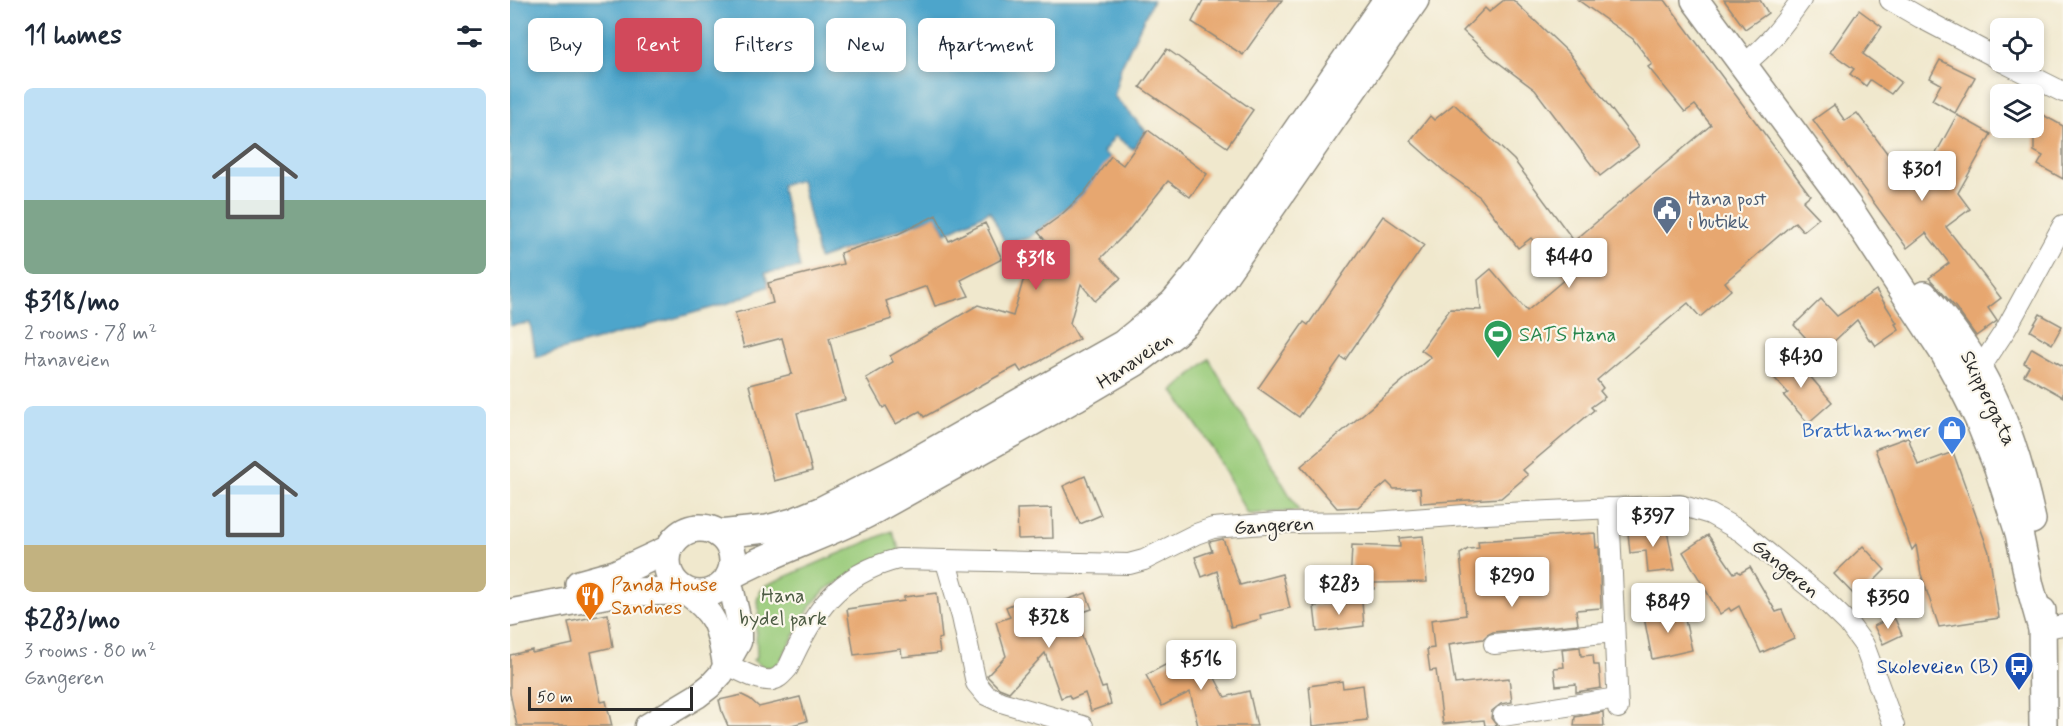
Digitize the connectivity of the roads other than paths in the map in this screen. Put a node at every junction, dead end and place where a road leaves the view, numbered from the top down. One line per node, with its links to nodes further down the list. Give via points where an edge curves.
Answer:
1 (1388, 0): 13 (main road, Hanaveien, via 1201,269 1173,303 1143,329 1099,358 820,511 767,529)
2 (1415, 0): 16 (main road, Hanaveien, via 1220,283 1174,334 1114,376 867,514 767,556)
3 (1695, 0): 7 (main road, Skippergata)
4 (1801, 0): 7 (street, via 1758,54)
5 (1890, 0): 6 (street)
6 (1990, 55)
7 (1743, 65): 11 (main road, Skippergata, via 1847,205 1944,353)
8 (2024, 72): 9 (street)
9 (2063, 92)
10 (2063, 225): 11 (street, via 2006,329)
11 (1971, 378): 20 (main road, Skippergata, via 1997,405 2017,457)
12 (1609, 508): 15 (street, Gangeren, via 1213,528 1129,564); 21 (street); 27 (street, Gangeren, via 1680,505 1710,514 1742,532 1819,595 1864,645)
13 (719, 534): 14 (main road, via 700,528 689,530 675,539); 16 (main road, via 731,548 733,567)
14 (669, 549): 17 (main road, via 670,577); 18 (main road, via 615,574 576,585)
15 (946, 562): 23 (street, Gangeren, via 898,559 845,584 819,610 788,668 772,680); 26 (street, via 976,683 986,695)
16 (729, 578): 17 (main road, via 716,591); 23 (street, via 739,621 739,642)
17 (686, 592): 19 (main road, via 619,592); 23 (street, via 704,605 713,618)
18 (510, 595)
19 (510, 613)
20 (2052, 627): 28 (main road, Skippergata)
21 (1614, 632): 22 (street); 24 (street, via 1618,703)
22 (1494, 645)
23 (725, 664): 25 (street, via 721,674 703,692)
24 (1503, 716)
25 (647, 726)
26 (1083, 726)
27 (1894, 726)
28 (2043, 726)

